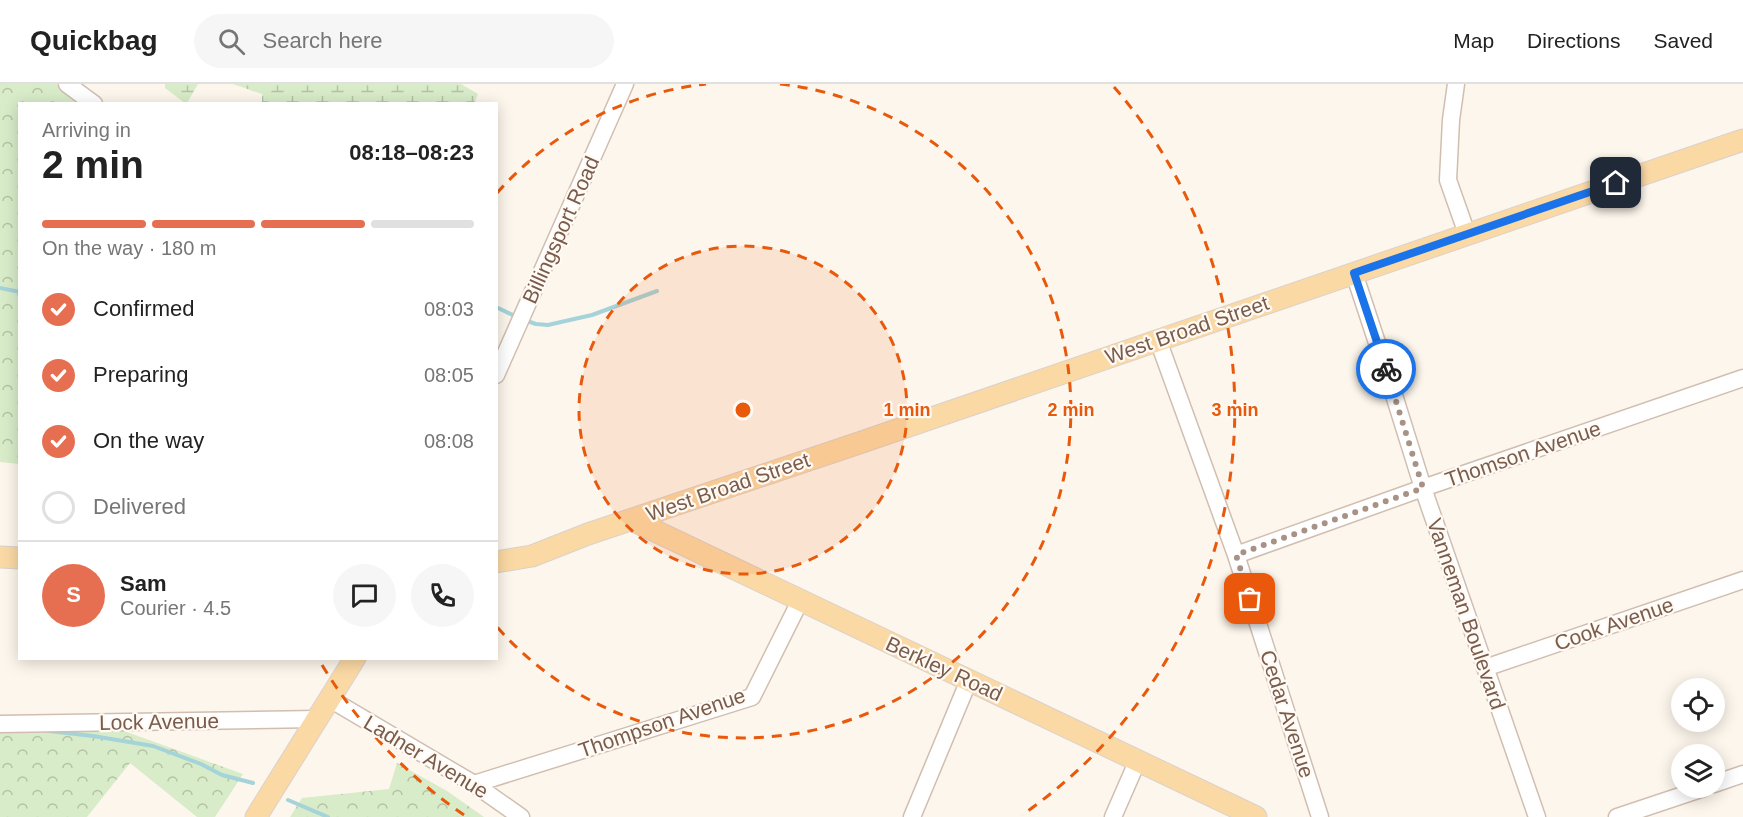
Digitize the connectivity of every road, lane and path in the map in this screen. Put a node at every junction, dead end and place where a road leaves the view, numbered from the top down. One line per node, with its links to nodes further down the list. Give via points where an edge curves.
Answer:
1 (67, 84): 4 (street)
2 (625, 84): 9 (street, Billingsport Road)
3 (1456, 84): 6 (street, via 1448,180)
4 (91, 102)
5 (1743, 140): 6 (main road, West Broad Street)
6 (1467, 234): 7 (main road, West Broad Street)
7 (1354, 273): 8 (main road, West Broad Street); 11 (street, Vanneman Boulevard)
8 (1158, 340): 12 (main road, West Broad Street); 13 (street, Cedar Avenue)
9 (498, 371)
10 (1743, 378): 11 (street, Thomson Avenue)
11 (1423, 488): 13 (street, Thomson Avenue); 20 (street, Vanneman Boulevard)
12 (632, 520): 16 (main road, West Broad Street, via 532,556); 18 (main road, Berkley Road)
13 (1236, 555): 35 (street, Cedar Avenue)
14 (0, 557): 15 (main road)
15 (18, 558)
16 (498, 561)
17 (1743, 580): 20 (street, Cook Avenue)
18 (800, 601): 21 (main road, Berkley Road); 28 (street, Thompson Avenue, via 752,697)
19 (354, 660): 22 (main road)
20 (1485, 668): 36 (street, Vanneman Boulevard)
21 (969, 681): 25 (main road, Berkley Road); 32 (street)
22 (330, 699): 23 (main road); 28 (street, Ladner Avenue)
23 (318, 719): 24 (street, Lock Avenue); 30 (main road)
24 (0, 724)
25 (1137, 762): 33 (street); 34 (main road, Berkley Road)
26 (1743, 774): 27 (street)
27 (1725, 780)
28 (474, 784): 31 (street, Ladner Avenue)
29 (1674, 798): 37 (street)
30 (256, 817)
31 (521, 817)
32 (912, 817)
33 (1113, 817)
34 (1256, 817)
35 (1320, 817)
36 (1537, 817)
37 (1617, 817)

